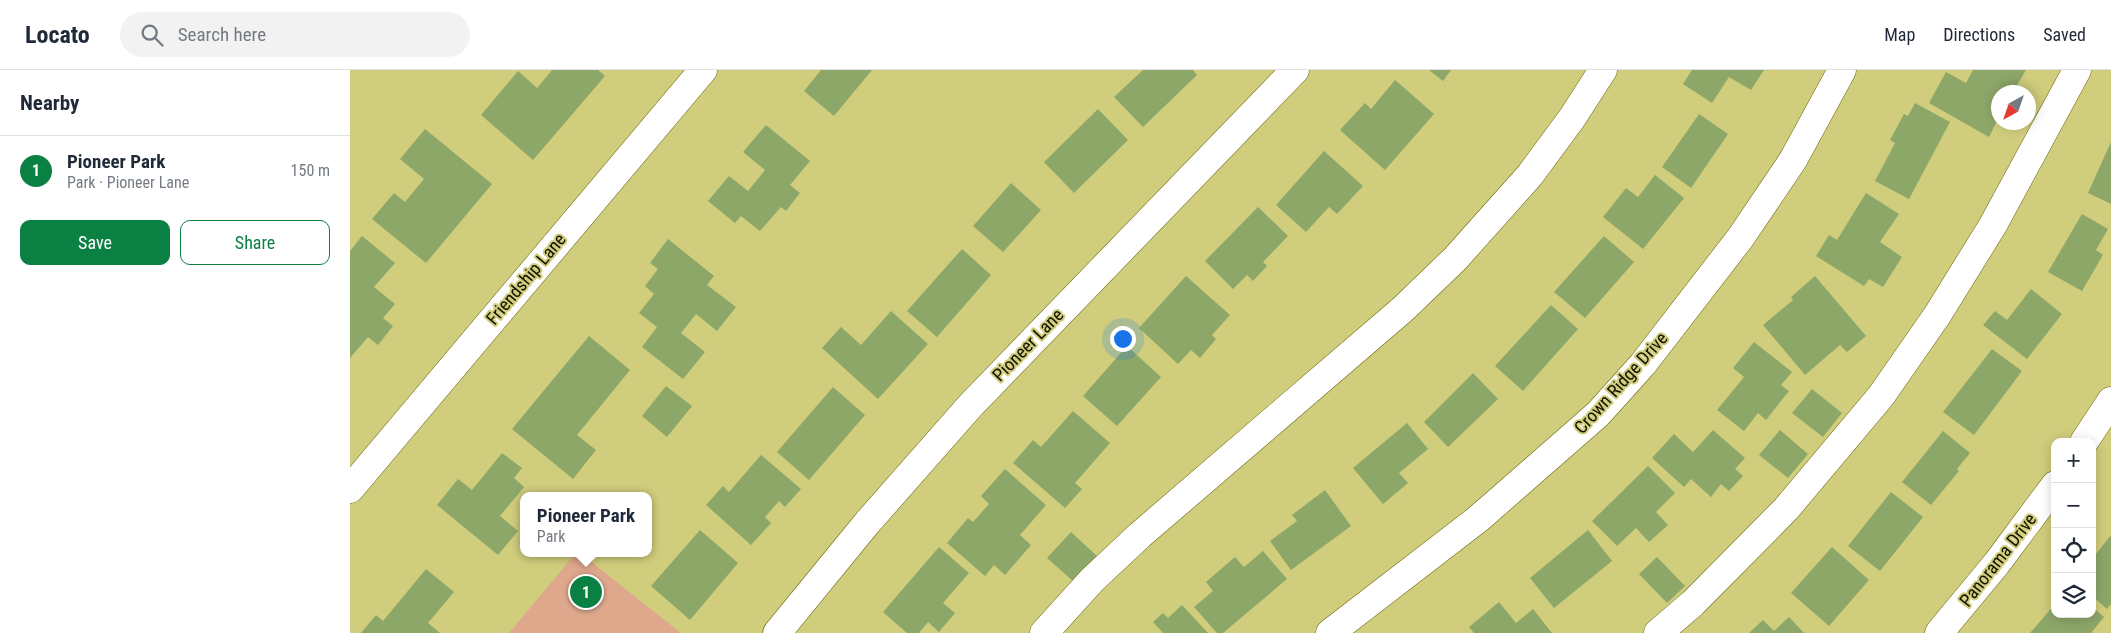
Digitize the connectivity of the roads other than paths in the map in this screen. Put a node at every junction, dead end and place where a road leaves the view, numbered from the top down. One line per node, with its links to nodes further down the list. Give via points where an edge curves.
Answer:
1 (703, 70): 8 (street, Friendship Lane)
2 (1295, 70): 10 (street, Pioneer Lane, via 970,406)
3 (1602, 70): 11 (street, via 1530,175 1455,259 1403,309 1140,535 1092,580)
4 (1842, 70): 12 (street, Crown Ridge Drive, via 1793,160 1741,237 1643,364 1598,414 1478,518)
5 (2077, 70): 13 (street, via 1993,225 1882,396 1786,509 1694,603)
6 (2111, 401): 7 (street)
7 (2087, 438)
8 (350, 489)
9 (2051, 490): 14 (street, Panorama Drive)
10 (777, 633)
11 (1044, 633)
12 (1330, 633)
13 (1658, 633)
14 (1939, 633)

